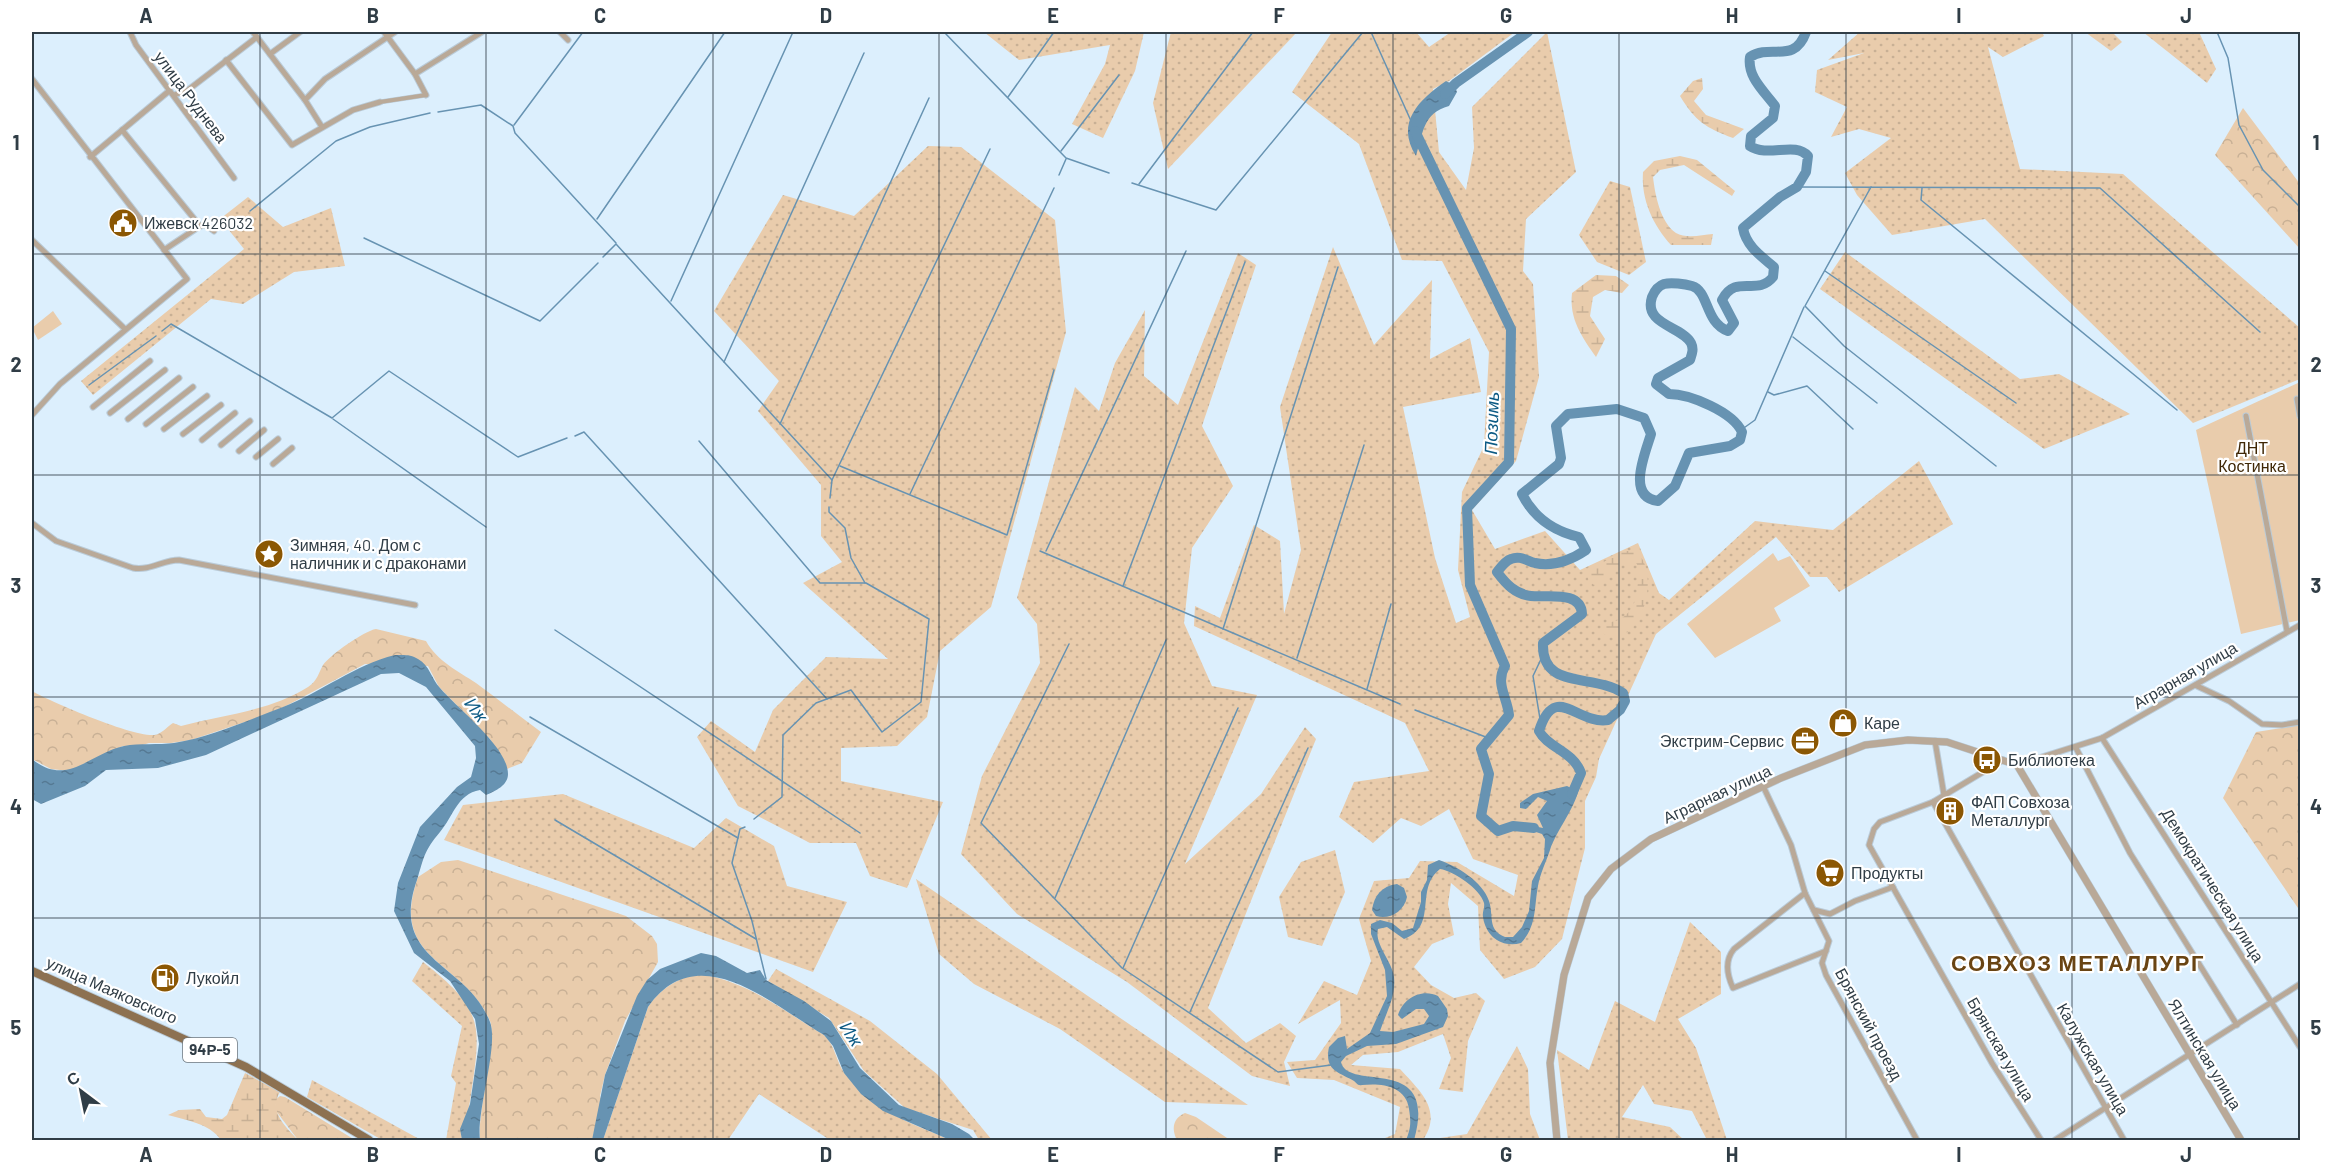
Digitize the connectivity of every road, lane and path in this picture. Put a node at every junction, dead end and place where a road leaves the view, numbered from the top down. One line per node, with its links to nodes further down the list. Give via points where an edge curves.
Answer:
1 (130, 32): 13 (street, улица Руднева)
2 (300, 32): 9 (street)
3 (395, 32): 7 (street)
4 (482, 32): 11 (street)
5 (561, 32): 8 (street)
6 (255, 34): 9 (street); 10 (street)
7 (386, 34): 11 (street); 15 (street, via 325,79)
8 (568, 40)
9 (270, 54): 15 (street)
10 (226, 60): 13 (street, via 188,90); 17 (street, via 292,145)
11 (415, 74): 14 (street)
12 (32, 78): 19 (street)
13 (172, 93): 18 (street); 20 (street, улица Руднева)
14 (426, 95): 16 (street)
15 (305, 100): 17 (street)
16 (380, 102): 17 (street, via 353,110)
17 (322, 127)
18 (122, 130): 19 (street); 21 (street)
19 (90, 157): 24 (street)
20 (234, 178)
21 (200, 226): 22 (street); 24 (street)
22 (214, 231)
23 (32, 240): 25 (street)
24 (164, 250): 25 (street, via 187,279)
25 (125, 329): 36 (street, via 60,384)
26 (150, 361): 33 (street)
27 (165, 370): 34 (street)
28 (179, 378): 39 (street)
29 (193, 387): 41 (street)
30 (207, 396): 42 (street)
31 (2297, 399): 38 (street)
32 (221, 405): 44 (street)
33 (93, 406)
34 (110, 413)
35 (235, 413): 46 (street)
36 (32, 415)
37 (2246, 416): 55 (street)
38 (2301, 416)
39 (128, 419)
40 (250, 421): 47 (street)
41 (146, 424)
42 (164, 429)
43 (264, 430): 49 (street)
44 (183, 434)
45 (278, 439): 50 (street)
46 (202, 440)
47 (221, 445)
48 (291, 448): 51 (street)
49 (239, 451)
50 (256, 457)
51 (273, 464)
52 (32, 523): 53 (street, via 56,541 133,568 143,570 170,560 179,561)
53 (415, 605)
54 (2301, 625): 55 (street, Аграрная улица)
55 (2287, 631): 56 (street, Аграрная улица)
56 (2198, 686): 57 (street, via 2262,724); 58 (street, Аграрная улица)
57 (2301, 722)
58 (2102, 738): 60 (street, Аграрная улица); 72 (street, Демократическая улица)
59 (1935, 741): 61 (street, Аграрная улица, via 1960,744); 63 (street, Аграрная улица, via 1865,745); 64 (street)
60 (2076, 748): 62 (street, Аграрная улица); 73 (street, via 2130,853)
61 (2003, 760): 62 (street, Аграрная улица); 64 (street)
62 (2017, 765): 75 (street, Ялтинская улица)
63 (1763, 786): 67 (street, Брянский проезд, via 1791,845); 78 (street, Аграрная улица, via 1651,839 1608,872 1588,898 1570,950 1553,1040 1550,1078)
64 (1944, 795): 65 (street)
65 (1933, 802): 66 (street, Брянская улица, via 1880,822 1874,829 1869,845); 76 (street, Калужская улица)
66 (1893, 887): 68 (street, via 1830,914); 80 (street, Брянская улица, via 1992,1063)
67 (1805, 893): 68 (street, Брянский проезд); 69 (street, via 1734,949 1728,958 1727,976 1732,988)
68 (1814, 910): 69 (street, Брянский проезд, via 1829,941)
69 (1826, 951): 79 (street, Брянский проезд, via 1822,963 1826,975)
70 (32, 971): 77 (main road, улица Маяковского / 94Р-5, via 246,1067)
71 (2301, 984): 72 (street)
72 (2270, 1002): 73 (street); 74 (street, Демократическая улица)
73 (2236, 1025): 75 (street)
74 (2301, 1047)
75 (2189, 1055): 76 (street); 83 (street, Ялтинская улица)
76 (2105, 1109): 81 (street); 82 (street, Калужская улица)
77 (369, 1140)
78 (1557, 1140)
79 (1917, 1140)
80 (2041, 1140)
81 (2055, 1140)
82 (2124, 1140)
83 (2241, 1140)

